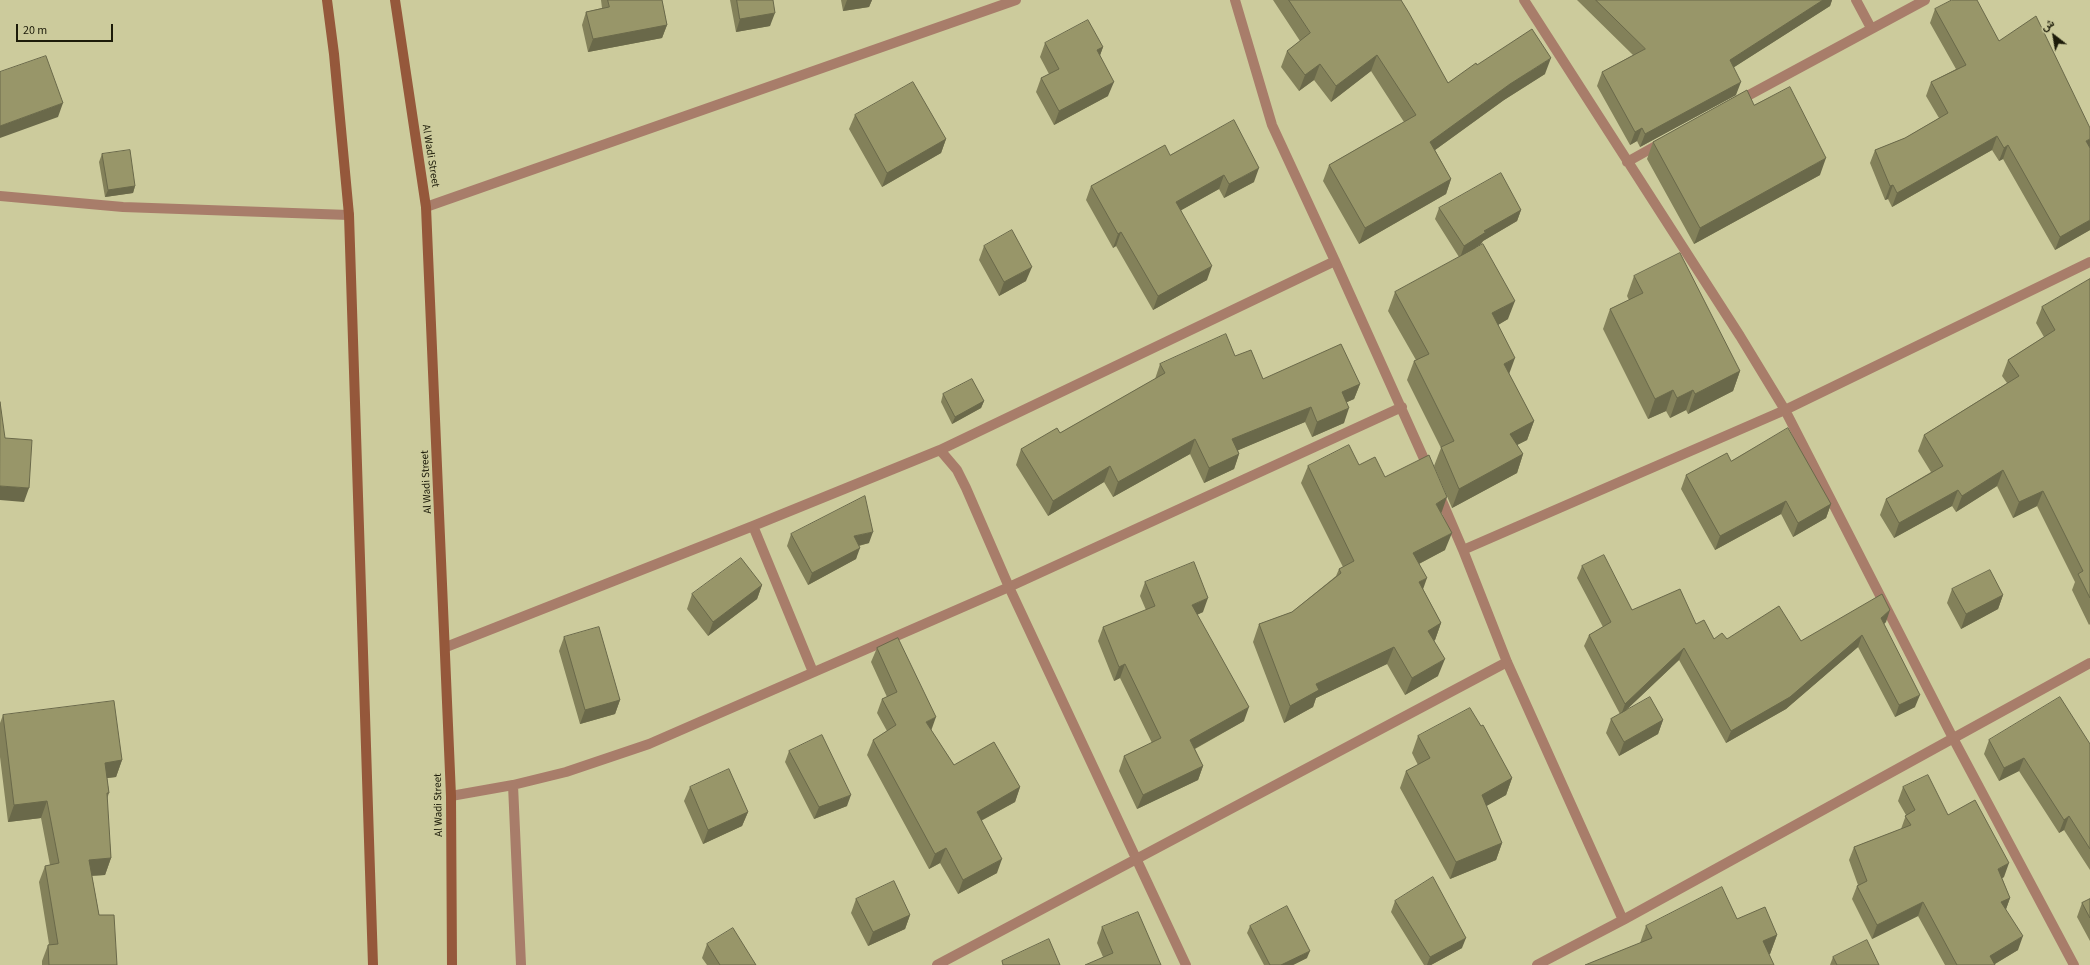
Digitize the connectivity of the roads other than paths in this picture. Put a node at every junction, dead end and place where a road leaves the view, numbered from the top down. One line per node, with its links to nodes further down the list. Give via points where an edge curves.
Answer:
1 (327, 0): 14 (main road)
2 (395, 0): 13 (main road, Al Wadi Street)
3 (1016, 0): 13 (street)
4 (1235, 0): 15 (street, via 1272,125)
5 (1524, 0): 11 (street)
6 (1856, 0): 8 (street)
7 (1925, 0): 8 (street)
8 (1871, 28): 9 (street)
9 (1732, 105)
10 (1669, 139): 11 (street)
11 (1627, 162): 18 (street)
12 (0, 196): 14 (street, via 124,207)
13 (426, 207): 23 (main road, Al Wadi Street)
14 (349, 215): 32 (main road)
15 (1336, 260): 17 (street); 19 (street)
16 (2090, 262): 18 (street)
17 (1402, 407): 21 (street); 22 (street)
18 (1785, 410): 21 (street); 27 (street)
19 (940, 450): 20 (street); 22 (street, via 960,476)
20 (753, 526): 23 (street); 26 (street)
21 (1463, 550): 24 (street)
22 (1009, 587): 26 (street); 30 (street)
23 (446, 647): 29 (main road, Al Wadi Street)
24 (1507, 662): 30 (street); 31 (street)
25 (2090, 663): 27 (street)
26 (813, 672): 28 (street, via 649,744 566,772)
27 (1954, 740): 31 (street); 38 (street)
28 (513, 785): 29 (street); 34 (street)
29 (451, 796): 33 (main road, Al Wadi Street)
30 (1135, 860): 35 (street); 36 (street)
31 (1624, 920): 37 (street)
32 (373, 965)
33 (452, 965)
34 (521, 965)
35 (938, 965)
36 (1186, 965)
37 (1537, 965)
38 (2074, 965)

